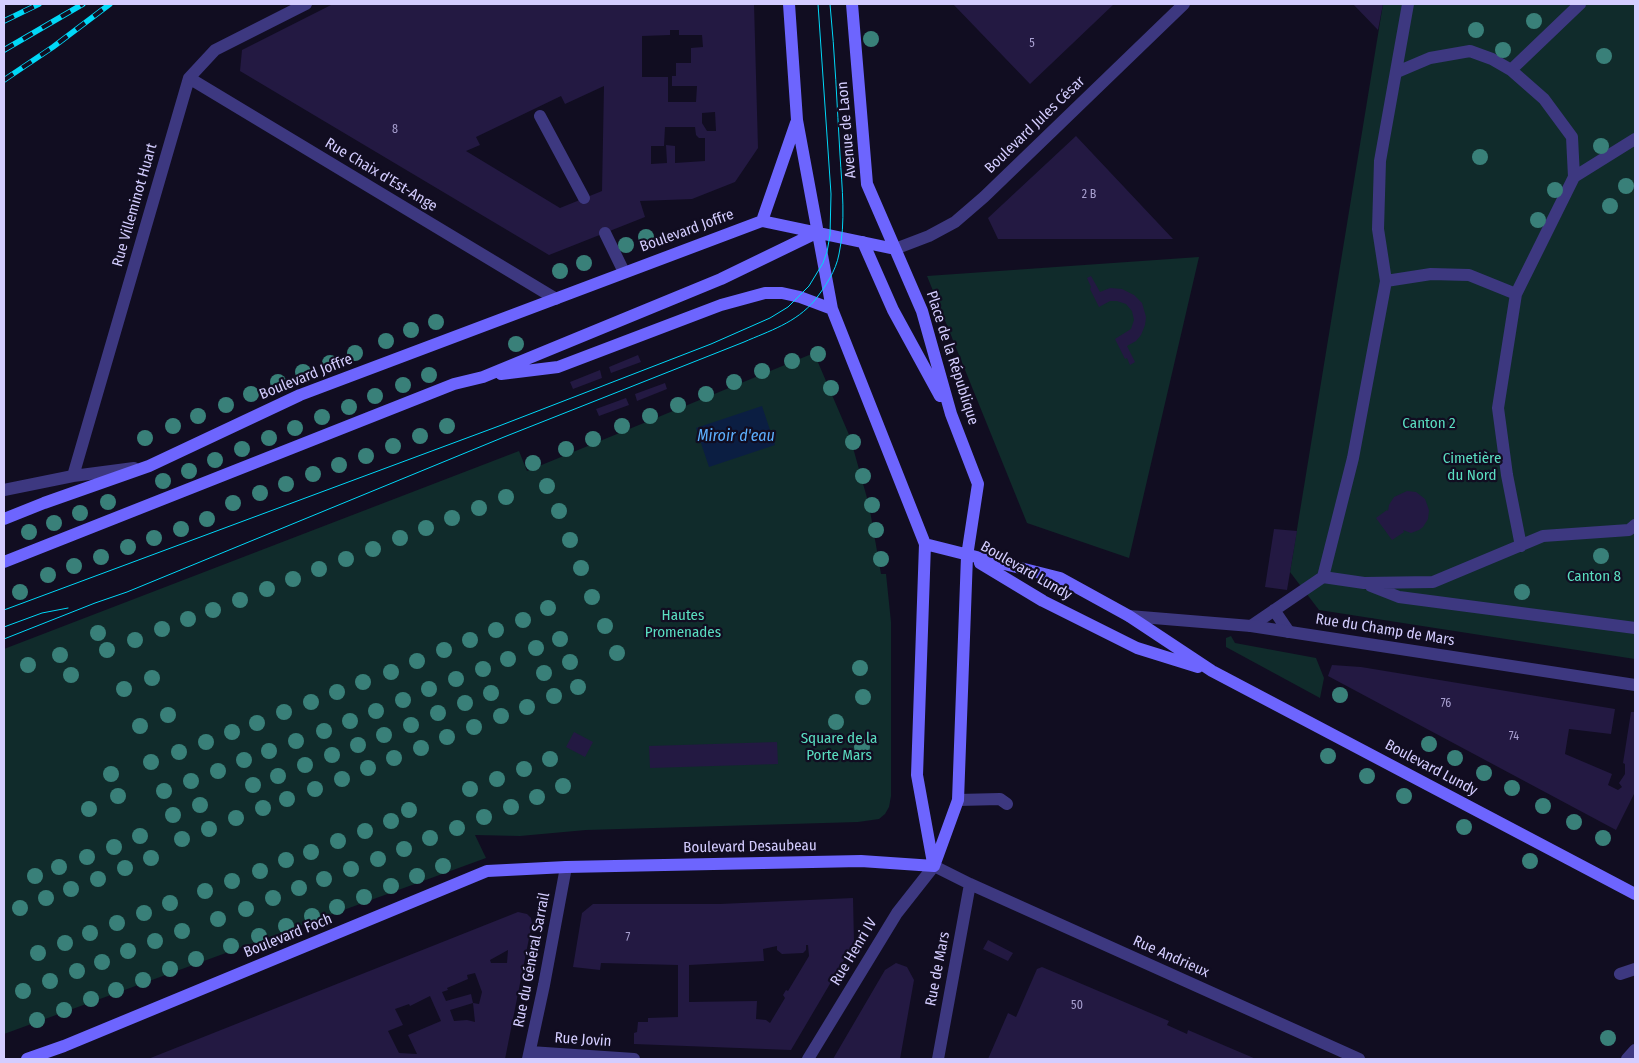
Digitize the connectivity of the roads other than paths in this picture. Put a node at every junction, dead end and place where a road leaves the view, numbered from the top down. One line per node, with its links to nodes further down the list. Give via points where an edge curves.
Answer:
1 (306, 4): 9 (street, Rue Villeminot Huart, via 215,50)
2 (789, 4): 11 (main road)
3 (852, 4): 19 (main road, Avenue de Laon, via 867,184)
4 (1184, 4): 19 (street, Boulevard Jules César, via 955,222)
5 (1408, 4): 8 (street)
6 (1580, 4): 7 (street)
7 (1511, 70): 8 (street, via 1470,51 1430,58); 13 (street, via 1544,99 1572,137)
8 (1397, 72): 21 (street, via 1380,161 1378,229)
9 (189, 78): 23 (street, Rue Chaix d'Est-Ange); 28 (street, Rue Villeminot Huart)
10 (540, 116): 14 (street)
11 (797, 120): 15 (main road); 16 (main road)
12 (1635, 139): 13 (street)
13 (1574, 177): 22 (street)
14 (584, 198)
15 (762, 221): 16 (main road); 20 (main road, Boulevard Joffre)
16 (818, 232): 18 (main road); 24 (main road); 25 (main road, via 721,279)
17 (605, 233): 20 (street)
18 (863, 242): 19 (main road); 26 (main road, via 894,310)
19 (895, 249): 26 (main road, Place de la République, via 922,311)
20 (624, 272): 23 (main road, Boulevard Joffre)
21 (1386, 281): 22 (street, via 1431,274 1469,275); 36 (street, via 1353,458)
22 (1516, 294): 33 (street, via 1498,408)
23 (556, 299): 27 (main road, Boulevard Joffre, via 300,395)
24 (832, 309): 25 (main road, via 800,297 765,293 721,305 558,367); 32 (main road)
25 (483, 376): 35 (main road, via 454,384)
26 (951, 414): 34 (main road, Place de la République, via 978,484)
27 (149, 466): 28 (street); 30 (main road, Boulevard Joffre)
28 (73, 476): 29 (street)
29 (4, 489)
30 (4, 519)
31 (1635, 525): 33 (street, via 1629,530 1544,536)
32 (925, 544): 34 (main road); 47 (main road, via 917,775)
33 (1521, 546): 37 (street, via 1433,582)
34 (967, 556): 39 (main road, Boulevard Lundy, via 1060,578); 43 (main road, Boulevard Lundy, via 1043,601 1137,648); 45 (main road, Place de la République)
35 (4, 562)
36 (1323, 577): 37 (street); 38 (street)
37 (1364, 583): 41 (street, via 1398,597)
38 (1274, 610): 40 (street); 42 (street)
39 (1128, 616): 40 (street, Rue du Champ de Mars); 43 (main road, Boulevard Lundy)
40 (1251, 626): 42 (street, Rue du Champ de Mars)
41 (1635, 628)
42 (1289, 632): 44 (street, Rue du Champ de Mars)
43 (1212, 671): 50 (main road, Boulevard Lundy)
44 (1635, 685)
45 (958, 800): 46 (street, via 1000,799); 47 (main road, Place de la République)
46 (1007, 804)
47 (934, 866): 48 (main road, Boulevard Desaubeau, via 861,861); 49 (street); 59 (street, Rue Henri IV, via 897,913)
48 (566, 867): 53 (main road, Boulevard Foch, via 486,871); 55 (street, Rue du Général Sarrail)
49 (970, 884): 60 (street, Rue de Mars); 61 (street, Rue Andrieux)
50 (1635, 894)
51 (1635, 969): 52 (street)
52 (1620, 974)
53 (64, 1046): 56 (main road, Boulevard Foch); 57 (street)
54 (1635, 1050): 62 (street)
55 (529, 1056): 58 (street, Rue Jovin)
56 (27, 1059)
57 (53, 1059)
58 (634, 1059)
59 (808, 1059)
60 (938, 1059)
61 (1359, 1059)
62 (1627, 1059)

